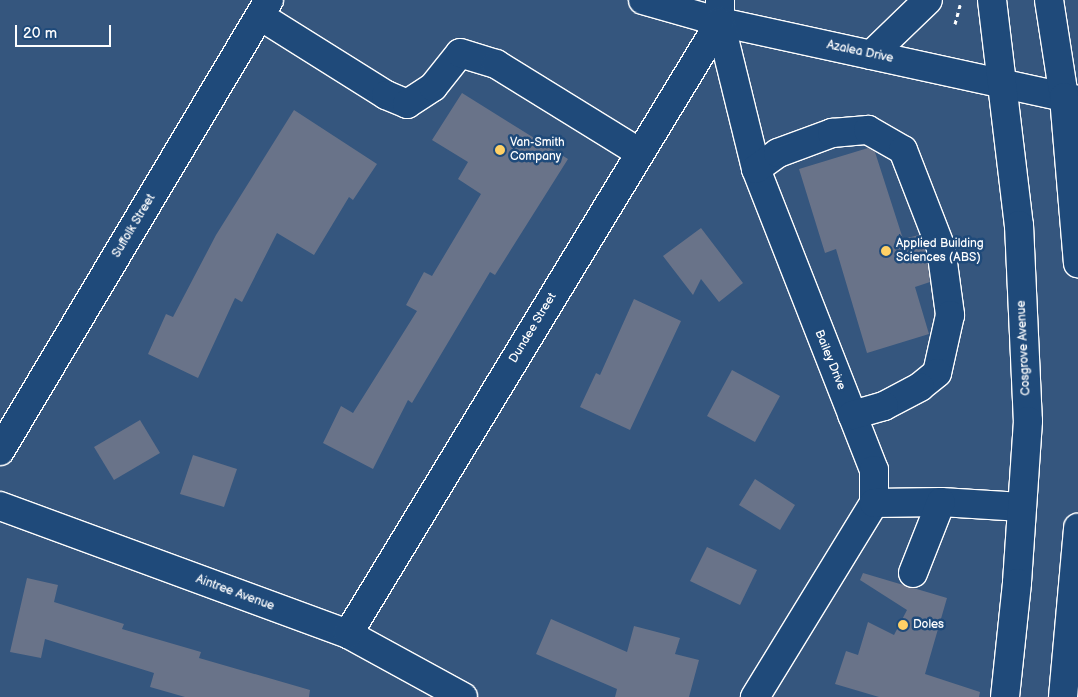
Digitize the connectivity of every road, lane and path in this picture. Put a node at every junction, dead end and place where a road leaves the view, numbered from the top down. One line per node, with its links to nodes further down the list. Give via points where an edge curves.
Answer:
1 (643, 0): 6 (street, Azalea Drive)
2 (928, 0): 7 (street)
3 (992, 0): 8 (street, Cosgrove Avenue)
4 (1049, 0): 9 (street)
5 (264, 8): 10 (street, via 386,94 407,104 433,87 460,52 496,64); 14 (street, Suffolk Street)
6 (720, 11): 7 (street, Azalea Drive); 10 (street, Dundee Street); 11 (street, Bailey Drive)
7 (871, 55): 8 (street, Azalea Drive)
8 (1004, 84): 9 (street, Azalea Drive); 18 (street, Cosgrove Avenue, via 1019,226 1028,421)
9 (1071, 98): 12 (street)
10 (640, 153): 21 (street, Dundee Street)
11 (756, 169): 13 (street, Bailey Drive); 13 (street, via 778,152 832,133 868,130 903,150 941,248 950,315 937,373 920,387 884,406)
12 (1078, 263)
13 (852, 415): 16 (street, Bailey Drive, via 874,470)
14 (0, 451)
15 (940, 502): 16 (street); 18 (street); 20 (street)
16 (874, 503): 23 (street)
17 (0, 506): 21 (street, Aintree Avenue)
18 (1022, 508): 24 (street, Cosgrove Avenue)
19 (1078, 528): 25 (street)
20 (913, 573)
21 (348, 634): 22 (street, Aintree Avenue)
22 (463, 697)
23 (757, 697)
24 (1005, 697)
25 (1063, 697)

